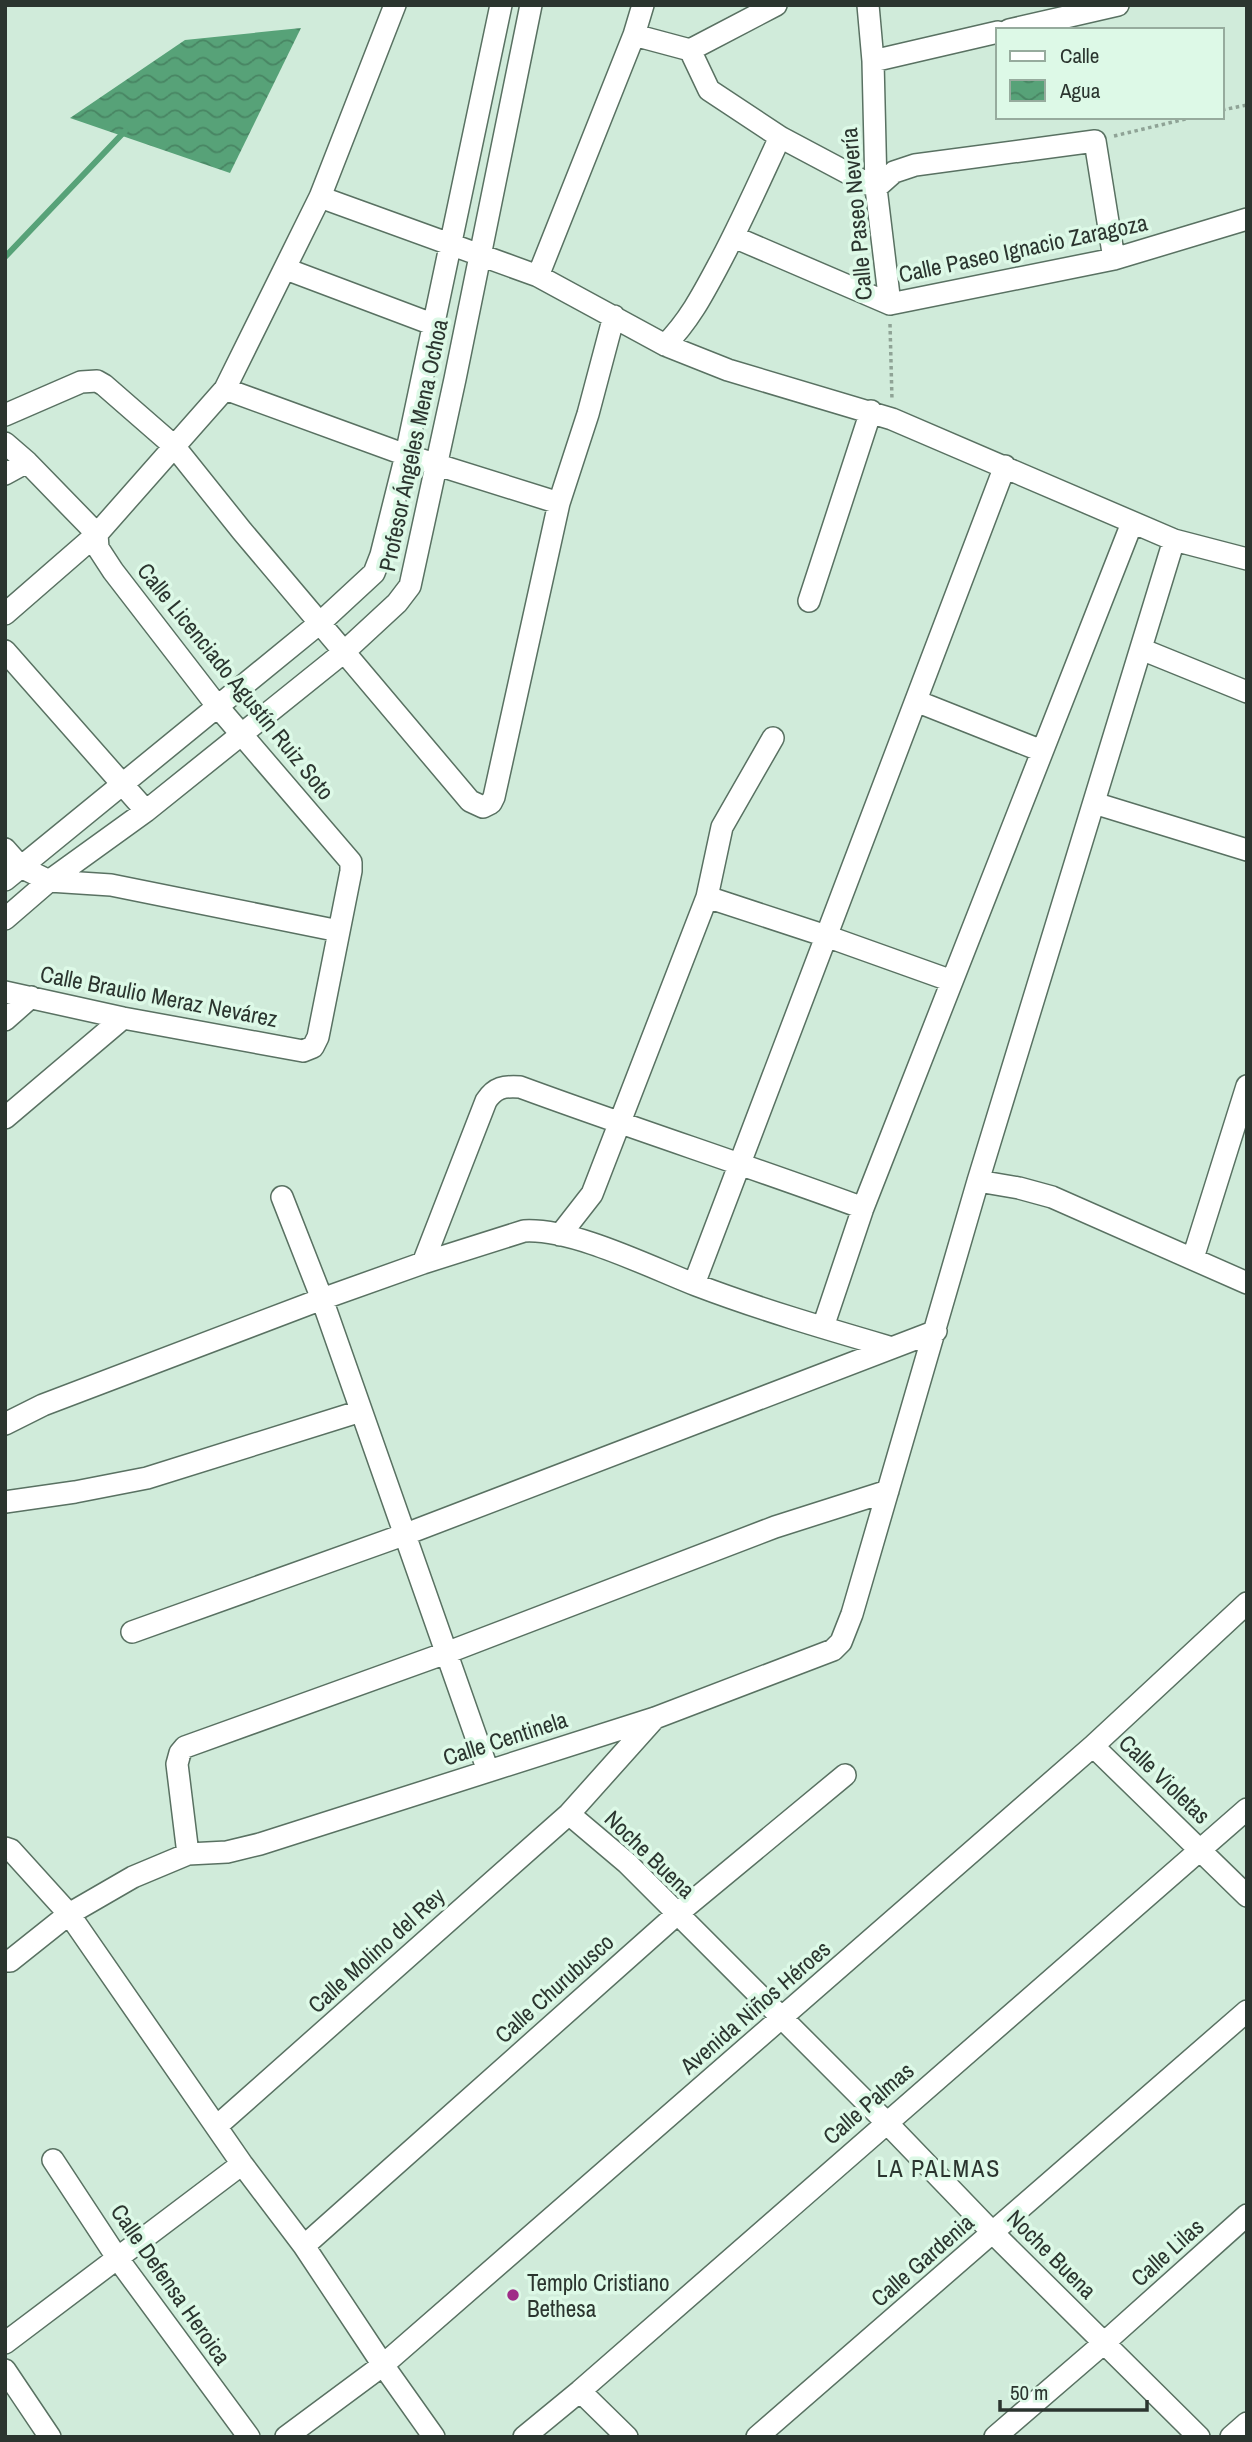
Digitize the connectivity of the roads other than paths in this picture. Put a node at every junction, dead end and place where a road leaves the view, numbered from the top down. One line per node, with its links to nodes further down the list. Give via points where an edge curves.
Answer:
1 (395, 5): 15 (street)
2 (501, 5): 18 (street, Profesor Ángeles Mena Ochoa)
3 (531, 5): 19 (street, Profesor Ángeles Mena Ochoa)
4 (643, 5): 10 (street)
5 (776, 5): 11 (street)
6 (868, 5): 12 (street, Calle Paseo Nevería)
7 (1118, 5): 8 (street)
8 (1018, 28)
9 (996, 32): 12 (street)
10 (634, 35): 11 (street); 22 (street)
11 (690, 50): 13 (street, via 709,90)
12 (873, 61): 14 (street, Calle Paseo Nevería)
13 (780, 137): 14 (street); 17 (street)
14 (876, 188): 20 (street, via 894,172 915,165 1095,141); 23 (street, Calle Paseo Nevería)
15 (320, 197): 18 (street); 21 (street)
16 (1247, 219): 20 (street, Calle Paseo Ignacio Zaragoza)
17 (734, 237): 23 (street); 26 (street, via 696,307)
18 (450, 244): 19 (street); 25 (street, Profesor Ángeles Mena Ochoa)
19 (480, 255): 22 (street); 34 (street, Profesor Ángeles Mena Ochoa)
20 (1114, 260): 23 (street, Calle Paseo Ignacio Zaragoza)
21 (286, 269): 25 (street); 27 (street)
22 (538, 276): 24 (street)
23 (890, 304)
24 (614, 316): 26 (street); 37 (street)
25 (432, 324): 32 (street, Profesor Ángeles Mena Ochoa)
26 (665, 345): 28 (street, via 728,370)
27 (225, 390): 31 (street); 32 (street)
28 (871, 411): 35 (street); 42 (street)
29 (5, 415): 31 (street, via 81,382 97,381)
30 (5, 443): 33 (street)
31 (174, 446): 39 (street); 44 (street)
32 (406, 456): 34 (street); 44 (street, Profesor Ángeles Mena Ochoa, via 374,573)
33 (27, 462): 36 (street); 39 (street)
34 (436, 465): 37 (street); 47 (street, Profesor Ángeles Mena Ochoa, via 410,586)
35 (1005, 466): 38 (street); 49 (street)
36 (5, 474)
37 (559, 503): 47 (street, via 494,797 487,806 470,802)
38 (1132, 523): 40 (street); 53 (street)
39 (97, 534): 43 (street); 50 (street, Calle Licenciado Agustín Ruiz Soto, via 97,548)
40 (1174, 540): 41 (street); 45 (street)
41 (1247, 559)
42 (808, 601)
43 (5, 614)
44 (320, 622): 47 (street); 50 (street, Profesor Ángeles Mena Ochoa)
45 (1141, 649): 48 (street); 55 (street)
46 (5, 651): 54 (street)
47 (344, 652): 51 (street, Profesor Ángeles Mena Ochoa)
48 (1247, 692)
49 (916, 701): 53 (street); 64 (street)
50 (218, 707): 51 (street, Calle Licenciado Agustín Ruiz Soto); 54 (street, Profesor Ángeles Mena Ochoa)
51 (241, 734): 56 (street, Profesor Ángeles Mena Ochoa); 63 (street, Calle Licenciado Agustín Ruiz Soto, via 351,863)
52 (772, 738): 61 (street, via 723,827)
53 (1042, 751): 65 (street)
54 (121, 784): 56 (street); 59 (street, Profesor Ángeles Mena Ochoa)
55 (1094, 803): 58 (street); 75 (street)
56 (146, 811): 60 (street, Profesor Ángeles Mena Ochoa)
57 (5, 849): 59 (street)
58 (1247, 850)
59 (13, 874): 60 (street)
60 (49, 881): 62 (street, Profesor Ángeles Mena Ochoa); 63 (street, via 111,885)
61 (707, 897): 64 (street); 72 (street)
62 (5, 919)
63 (339, 931): 68 (street, Calle Braulio Meraz Nevárez, via 313,1047 303,1051)
64 (826, 936): 65 (street); 74 (street)
65 (952, 981): 77 (street)
66 (5, 992): 67 (street, Calle Braulio Meraz Nevárez)
67 (31, 997): 68 (street, Calle Braulio Meraz Nevárez); 69 (street)
68 (123, 1018): 71 (street)
69 (5, 1020)
70 (1247, 1086): 73 (street)
71 (5, 1118)
72 (620, 1124): 74 (street); 78 (street, via 592,1194); 80 (street, via 520,1087 498,1088 486,1101)
73 (1241, 1128): 79 (street)
74 (740, 1163): 77 (street); 82 (street)
75 (978, 1181): 79 (street, via 1052,1197); 85 (street)
76 (282, 1197): 83 (street)
77 (863, 1208): 84 (street)
78 (560, 1235): 80 (street, via 524,1231); 82 (street)
79 (1193, 1258): 81 (street)
80 (423, 1263): 83 (street)
81 (1247, 1283)
82 (694, 1284): 84 (street)
83 (322, 1299): 87 (street); 88 (street, via 43,1405)
84 (823, 1327): 86 (street)
85 (936, 1331): 86 (street); 89 (street)
86 (889, 1347): 91 (street)
87 (361, 1411): 90 (street, via 147,1478); 91 (street)
88 (5, 1424)
89 (888, 1491): 94 (street, via 775,1527); 95 (street, Calle Centinela, via 847,1629 833,1650)
90 (5, 1502)
91 (406, 1534): 93 (street); 94 (street)
92 (1247, 1603): 96 (street, Avenida Niños Héroes)
93 (132, 1632)
94 (446, 1653): 97 (street); 103 (street, via 185,1747 177,1764)
95 (655, 1718): 97 (street, Calle Centinela); 100 (street, Calle Molino del Rey)
96 (1093, 1746): 102 (street, Calle Violetas); 109 (street, Avenida Niños Héroes)
97 (488, 1771): 103 (street, Calle Centinela, via 249,1848)
98 (845, 1775): 106 (street, Calle Churubusco)
99 (1247, 1809): 102 (street, Calle Palmas)
100 (569, 1814): 106 (street, Noche Buena, via 627,1863); 111 (street, Calle Molino del Rey)
101 (5, 1848): 105 (street)
102 (1200, 1850): 104 (street, Calle Violetas); 110 (street, Calle Palmas)
103 (188, 1854): 105 (street, Calle Centinela, via 133,1877)
104 (1247, 1896)
105 (69, 1914): 107 (street, Calle Centinela); 111 (street)
106 (676, 1915): 109 (street, Noche Buena); 116 (street, Calle Churubusco)
107 (8, 1961)
108 (1247, 2011): 115 (street, Calle Gardenia)
109 (780, 2019): 110 (street, Noche Buena); 120 (street, Avenida Niños Héroes)
110 (886, 2122): 115 (street, Noche Buena); 122 (street, Calle Palmas)
111 (217, 2126): 113 (street)
112 (53, 2160): 117 (street, Calle Defensa Heroica)
113 (242, 2164): 116 (street); 117 (street)
114 (1247, 2215): 119 (street, Calle Lilas)
115 (993, 2234): 119 (street, Noche Buena); 130 (street, Calle Gardenia)
116 (304, 2246): 120 (street)
117 (118, 2259): 118 (street); 125 (street, Calle Defensa Heroica)
118 (5, 2343)
119 (1104, 2343): 131 (street, Calle Lilas); 132 (street, Noche Buena)
120 (383, 2365): 126 (street, Avenida Niños Héroes); 127 (street)
121 (5, 2370): 124 (street)
122 (580, 2391): 128 (street, Calle Palmas); 129 (street)
123 (1247, 2423): 133 (street)
124 (50, 2437)
125 (249, 2437)
126 (286, 2437)
127 (434, 2437)
128 (524, 2437)
129 (627, 2437)
130 (757, 2437)
131 (995, 2437)
132 (1199, 2437)
133 (1231, 2437)

